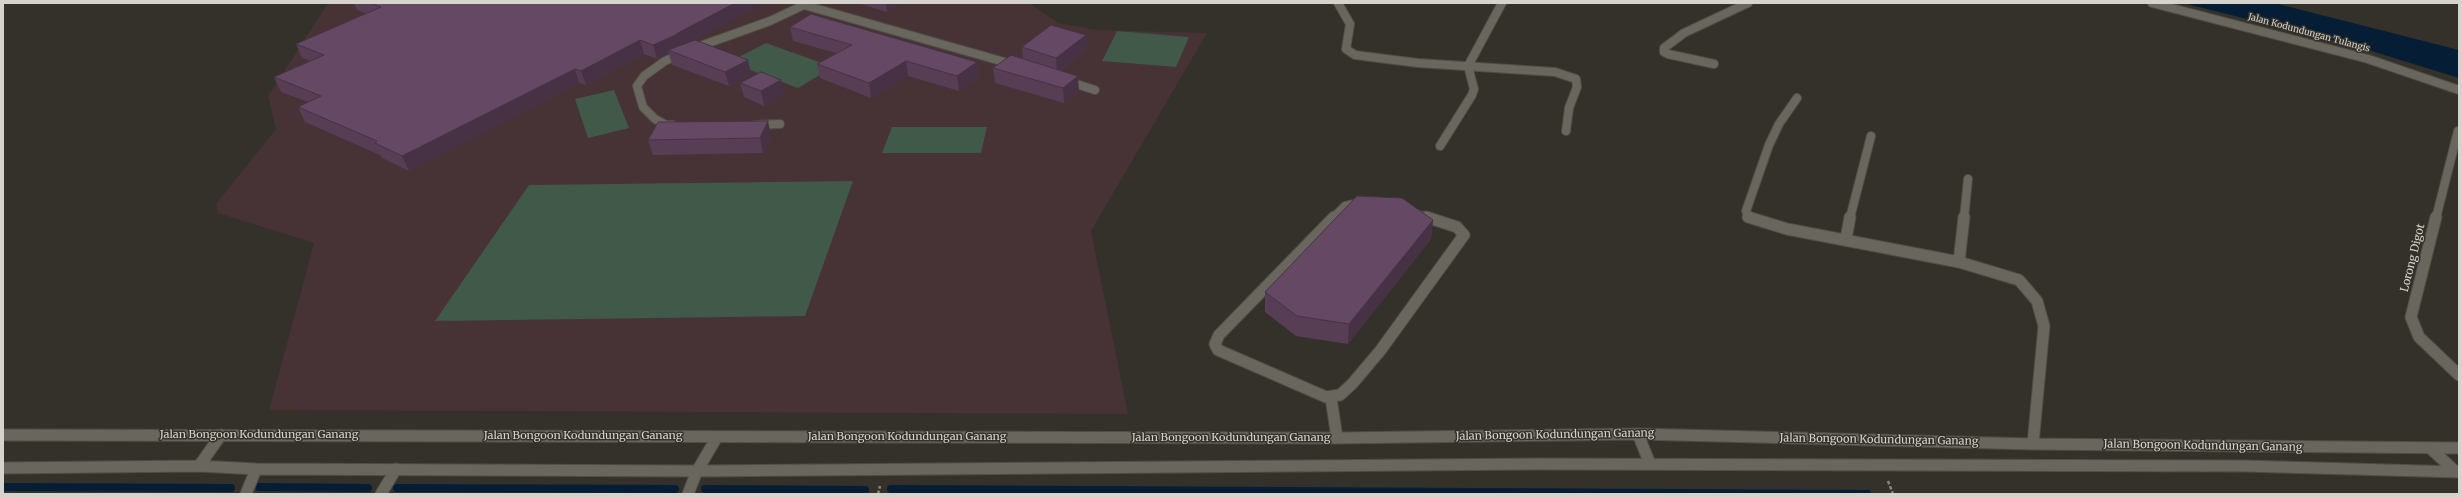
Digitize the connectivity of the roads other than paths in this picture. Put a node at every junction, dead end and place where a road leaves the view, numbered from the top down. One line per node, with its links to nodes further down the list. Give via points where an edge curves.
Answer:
1 (1338, 3): 7 (street, via 1350,24 1346,49 1355,55 1388,61)
2 (1502, 3): 7 (street)
3 (1748, 3): 6 (street, via 1684,33 1664,48 1668,54)
4 (2152, 3): 11 (street, Jalan Kodundungan Tulangis, via 2368,59)
5 (806, 4): 8 (street); 15 (street, via 770,21 665,61 644,76 637,86 643,107 655,119 666,125)
6 (1714, 64)
7 (1468, 66): 16 (street, via 1555,72 1576,79 1577,87 1569,108); 19 (street, via 1474,89)
8 (1024, 68)
9 (1060, 79): 10 (street)
10 (1096, 90)
11 (2459, 90)
12 (1798, 98): 21 (street, via 1779,124 1769,145 1746,211 1748,217 1781,227)
13 (780, 124): 14 (street)
14 (743, 125)
15 (685, 126)
16 (1566, 131)
17 (2458, 131): 23 (street, Lorong Digot, via 2411,317 2418,337)
18 (1871, 136): 21 (street)
19 (1440, 146)
20 (1968, 179): 22 (street)
21 (1846, 239): 22 (street)
22 (1959, 262): 30 (street, via 2018,280 2037,301 2044,326)
23 (2459, 375)
24 (1331, 398): 24 (street, via 1311,392 1218,350 1215,344 1218,336 1345,206 1362,202 1381,203 1457,227 1464,235 1462,240 1380,351 1352,384 1340,395); 29 (street)
25 (1638, 434): 29 (street, Jalan Bongoon Kodundungan Ganang); 30 (street, Jalan Bongoon Kodundungan Ganang); 33 (street)
26 (3, 435): 27 (street, Jalan Bongoon Kodundungan Ganang)
27 (221, 435): 28 (street, Jalan Bongoon Kodundungan Ganang); 34 (street)
28 (717, 436): 29 (street, Jalan Bongoon Kodundungan Ganang); 38 (street)
29 (1337, 438)
30 (2033, 444): 31 (street, Jalan Bongoon Kodundungan Ganang)
31 (2430, 448): 32 (street, Jalan Bongoon Kodundungan Ganang); 39 (street)
32 (2459, 448)
33 (1650, 464): 38 (street); 39 (street, via 1883,467 2244,466)
34 (199, 466): 35 (street); 36 (street)
35 (3, 468)
36 (256, 469): 37 (street); 40 (street)
37 (396, 469): 38 (street); 41 (street)
38 (697, 471): 42 (street)
39 (2457, 472)
40 (246, 494)
41 (381, 494)
42 (688, 494)

